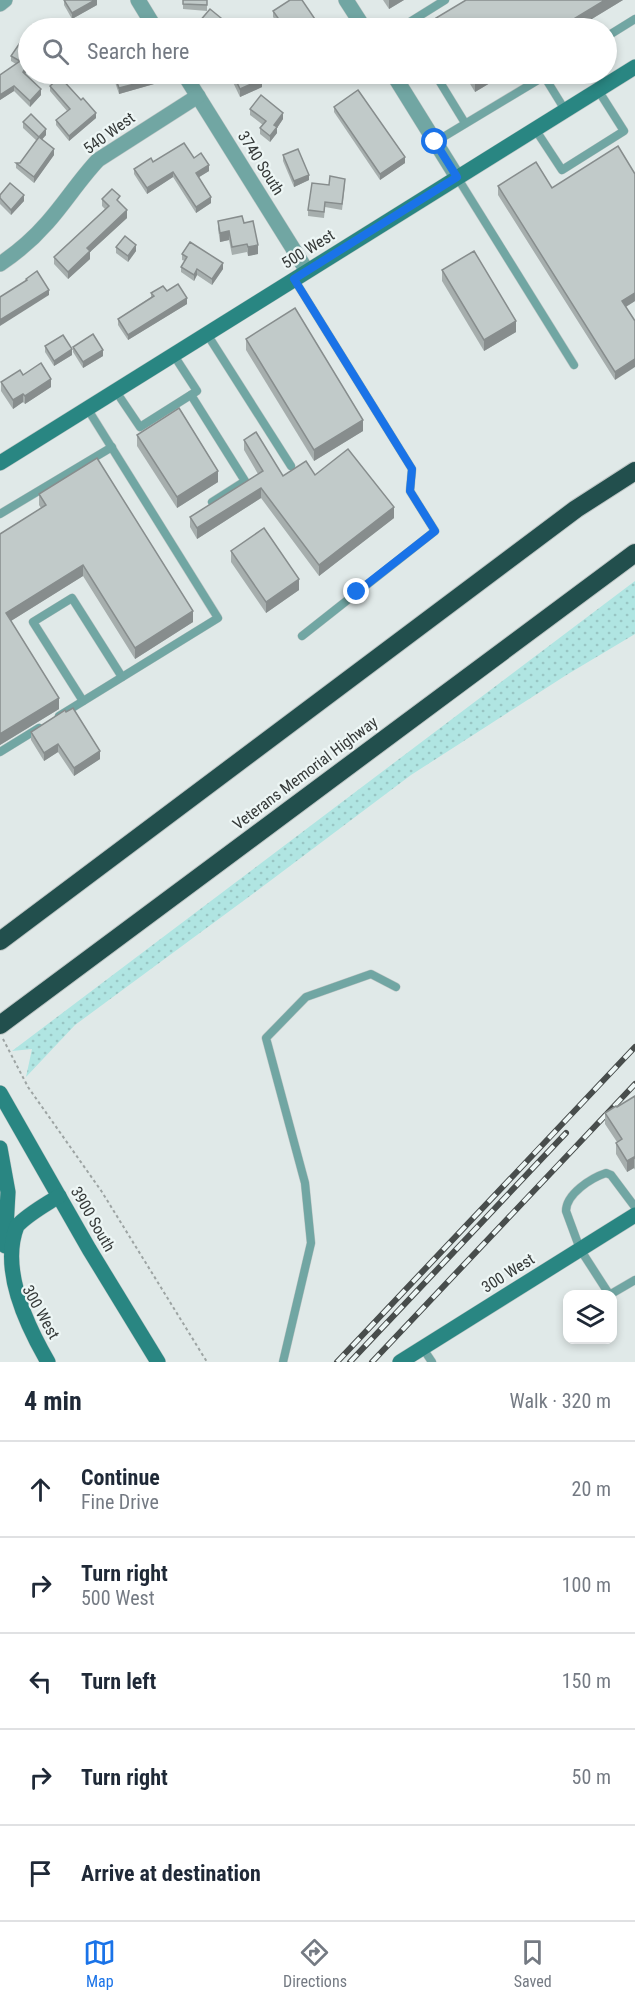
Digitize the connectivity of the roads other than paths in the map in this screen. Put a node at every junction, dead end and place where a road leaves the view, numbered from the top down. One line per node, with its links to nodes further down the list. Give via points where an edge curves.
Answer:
1 (5, 0): 5 (street)
2 (138, 0): 6 (street)
3 (346, 0): 7 (street)
4 (445, 0): 8 (lane)
5 (0, 4)
6 (149, 18)
7 (358, 18)
8 (416, 18)
9 (635, 19): 10 (lane)
10 (617, 30)
11 (634, 70): 12 (main road, 500 West)
12 (617, 79)
13 (190, 84): 20 (street, 3740 South)
14 (399, 84): 24 (street)
15 (441, 84): 22 (lane)
16 (531, 84): 22 (lane)
17 (551, 84): 21 (lane)
18 (609, 84): 19 (main road, 500 West)
19 (598, 90): 21 (main road, 500 West); 23 (lane, via 624,131 562,170)
20 (198, 96): 26 (street, 540 West, via 98,160 30,241); 27 (street, 3740 South)
21 (565, 110): 23 (main road, 500 West)
22 (465, 123): 24 (lane)
23 (535, 129): 25 (main road, 500 West)
24 (435, 142): 25 (street)
25 (457, 177): 27 (main road, 500 West); 31 (lane)
26 (0, 264)
27 (307, 271): 28 (main road, 500 West)
28 (294, 279): 29 (main road, 500 West); 42 (lane, via 412,469 410,491 435,531)
29 (207, 334): 30 (main road, 500 West); 37 (lane)
30 (173, 354): 32 (main road, 500 West); 33 (lane, via 197,391)
31 (574, 365)
32 (115, 390): 33 (lane, via 140,427); 34 (main road, 500 West)
33 (191, 395): 39 (lane, via 245,481)
34 (87, 408): 35 (lane); 36 (main road, 500 West)
35 (111, 447): 40 (lane); 43 (lane, via 218,618)
36 (0, 463)
37 (291, 466)
38 (635, 471): 48 (highway, via 576,509)
39 (212, 502)
40 (0, 514)
41 (635, 553): 50 (highway, Veterans Memorial Highway)
42 (302, 636)
43 (122, 677): 44 (lane); 44 (lane, via 72,598 62,604 33,622)
44 (83, 701): 45 (lane)
45 (55, 718)
46 (46, 724): 47 (lane)
47 (0, 752)
48 (0, 941)
49 (396, 987): 64 (lane, via 371,974 306,997 266,1038 305,1183 311,1243)
50 (0, 1025)
51 (1, 1103): 53 (main road, 3900 South)
52 (0, 1148): 56 (main road, 300 West, via 8,1192)
53 (59, 1196): 56 (main road, via 17,1226); 63 (main road, 3900 South)
54 (635, 1207): 57 (lane, via 611,1175 603,1174 572,1195 566,1211)
55 (635, 1215): 57 (main road, 300 West)
56 (4, 1248): 62 (main road, 300 West, via 4,1275 12,1300)
57 (580, 1250): 59 (lane); 61 (main road, 300 West)
58 (635, 1281): 60 (lane)
59 (607, 1290)
60 (617, 1290)
61 (422, 1347): 65 (main road, 300 West); 66 (lane)
62 (48, 1362)
63 (158, 1362)
64 (283, 1362)
65 (400, 1362)
66 (432, 1362)

